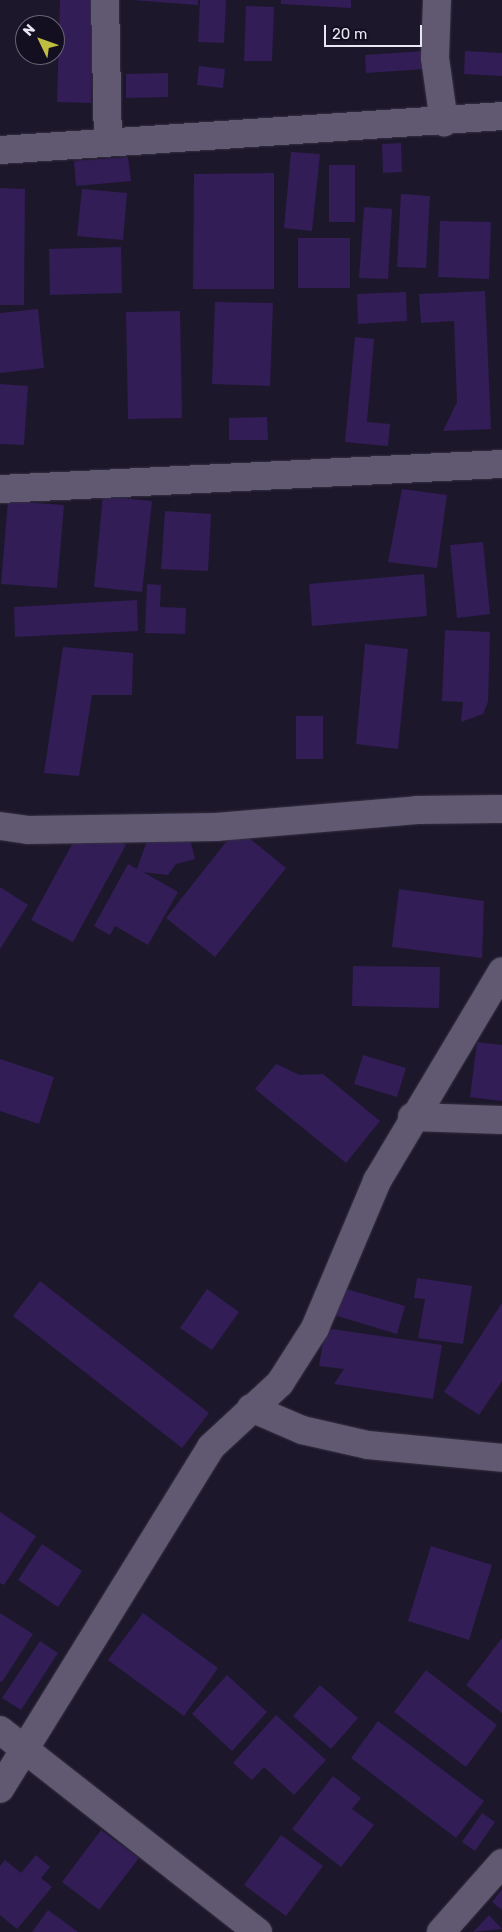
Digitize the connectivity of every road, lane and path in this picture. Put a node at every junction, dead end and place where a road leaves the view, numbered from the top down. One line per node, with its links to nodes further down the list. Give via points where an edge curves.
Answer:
1 (105, 0): 5 (street)
2 (437, 0): 4 (street, via 435,58)
3 (502, 116): 4 (street)
4 (444, 122): 5 (street)
5 (108, 141): 6 (street)
6 (0, 150)
7 (502, 464): 8 (street)
8 (0, 489)
9 (502, 809): 10 (street, via 417,810 216,827 28,830)
10 (0, 826)
11 (502, 971): 12 (street)
12 (412, 1117): 13 (street); 14 (street, via 377,1181 315,1328 280,1383)
13 (502, 1120)
14 (252, 1408): 15 (street, via 302,1430 368,1445); 17 (street, via 211,1447)
15 (502, 1458)
16 (0, 1730): 17 (street)
17 (26, 1749): 18 (street); 20 (street)
18 (0, 1790)
19 (502, 1863): 21 (street)
20 (258, 1932)
21 (441, 1932)

